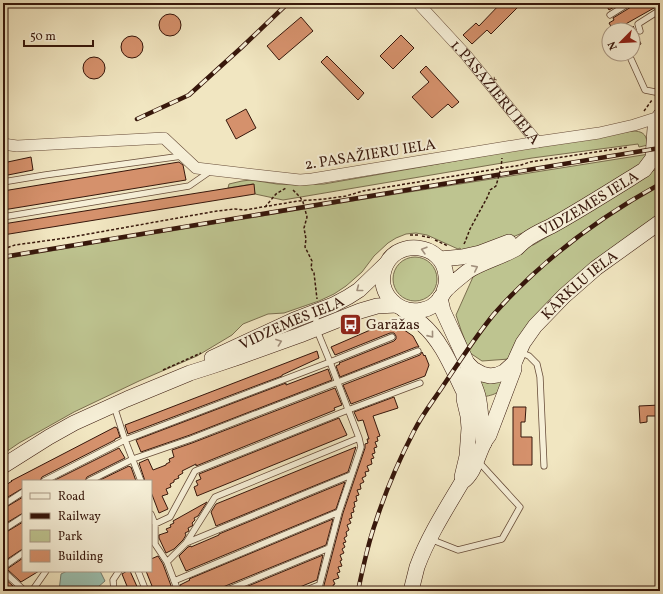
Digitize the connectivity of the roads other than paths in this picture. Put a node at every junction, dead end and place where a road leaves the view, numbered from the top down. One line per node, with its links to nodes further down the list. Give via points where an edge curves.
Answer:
1 (418, 3): 9 (street, 1. PASAŽIERU IELA, via 466,55)
2 (629, 3): 4 (lane)
3 (660, 10): 5 (lane)
4 (610, 15)
5 (641, 22)
6 (632, 62): 7 (lane, via 645,90)
7 (660, 93)
8 (660, 115): 9 (street, 1. PASAŽIERU IELA, via 634,125 599,133); 16 (street, VIDZEMES IELA, via 655,128 653,158 644,170)
9 (537, 142): 12 (street, 2. PASAŽIERU IELA, via 312,179 300,180)
10 (3, 144): 11 (street, 2. PASAŽIERU IELA, via 17,146 164,138)
11 (183, 156): 12 (street, 2. PASAŽIERU IELA, via 196,168); 13 (lane)
12 (212, 170): 14 (lane, via 189,186)
13 (3, 182)
14 (3, 217)
15 (660, 222): 25 (street, KĀRKLU IELA, via 596,268 564,296 535,326)
16 (525, 240): 17 (street, VIDZEMES IELA, via 515,240 480,253); 19 (street, VIDZEMES IELA, one-way to 16, via 468,271 518,247)
17 (440, 259): 18 (street, VIDZEMES IELA, one-way to 18, via 432,252 413,247 398,252); 19 (street, via 446,275)
18 (387, 263): 20 (street, VIDZEMES IELA, one-way to 20, via 359,290 333,305); 21 (street, via 383,286 390,300)
19 (442, 295): 21 (street, VIDZEMES IELA, via 433,306 424,310 413,311); 27 (street, KĀRKLU IELA, via 443,311)
20 (317, 307): 22 (lane); 28 (street, VIDZEMES IELA, via 209,359)
21 (399, 307): 22 (street, VIDZEMES IELA, via 377,306); 31 (street, KĀRKLU IELA, one-way to 31, via 423,324 433,336)
22 (316, 328): 26 (lane); 28 (street, VIDZEMES IELA, one-way to 22)
23 (392, 337): 26 (lane)
24 (418, 350): 29 (lane)
25 (516, 357): 27 (street, KĀRKLU IELA, via 504,372 490,376 473,369); 32 (street, KĀRKLU IELA); 42 (lane, via 528,356 537,364 539,370)
26 (330, 362): 29 (lane); 37 (lane)
27 (467, 363): 33 (street, KĀRKLU IELA)
28 (190, 373): 34 (street, VIDZEMES IELA)
29 (338, 382): 35 (lane); 39 (lane)
30 (420, 383): 35 (lane)
31 (464, 392): 33 (street); 47 (street, KĀRKLU IELA, via 469,428)
32 (504, 394): 33 (street, via 495,399); 38 (street, KĀRKLU IELA)
33 (479, 401): 38 (street, KĀRKLU IELA)
34 (113, 405): 37 (lane); 41 (street, VIDZEMES IELA, via 74,423)
35 (348, 410): 36 (lane); 53 (lane, via 195,471 170,517)
36 (359, 438): 43 (lane, via 361,447); 56 (lane, via 215,497)
37 (125, 440): 39 (lane); 44 (lane)
38 (484, 443): 40 (street, KĀRKLU IELA)
39 (133, 459): 45 (lane); 46 (lane)
40 (477, 460): 47 (street, KĀRKLU IELA, via 468,478); 55 (lane, via 520,507 502,539 458,550)
41 (3, 466)
42 (544, 466)
43 (351, 475): 50 (lane); 56 (lane)
44 (46, 480)
45 (91, 480)
46 (141, 480)
47 (462, 482): 55 (street, KĀRKLU IELA)
48 (22, 493): 49 (lane)
49 (3, 505)
50 (339, 512): 58 (lane); 66 (lane)
51 (152, 516): 53 (lane)
52 (22, 518): 54 (lane)
53 (155, 524): 57 (lane)
54 (3, 530)
55 (430, 539): 76 (street, KĀRKLU IELA, via 417,567)
56 (186, 543): 60 (lane)
57 (153, 546): 60 (lane)
58 (329, 548): 67 (lane); 73 (lane)
59 (22, 554): 61 (lane)
60 (167, 562): 66 (lane)
61 (3, 567)
62 (3, 571): 68 (lane)
63 (45, 572): 69 (lane)
64 (118, 572): 70 (lane, via 113,580)
65 (138, 572): 71 (lane)
66 (174, 581): 72 (lane)
67 (319, 585): 74 (lane); 75 (lane)
68 (25, 591)
69 (32, 591)
70 (114, 591)
71 (146, 591)
72 (178, 591)
73 (225, 591)
74 (304, 591)
75 (318, 591)
76 (411, 591)

